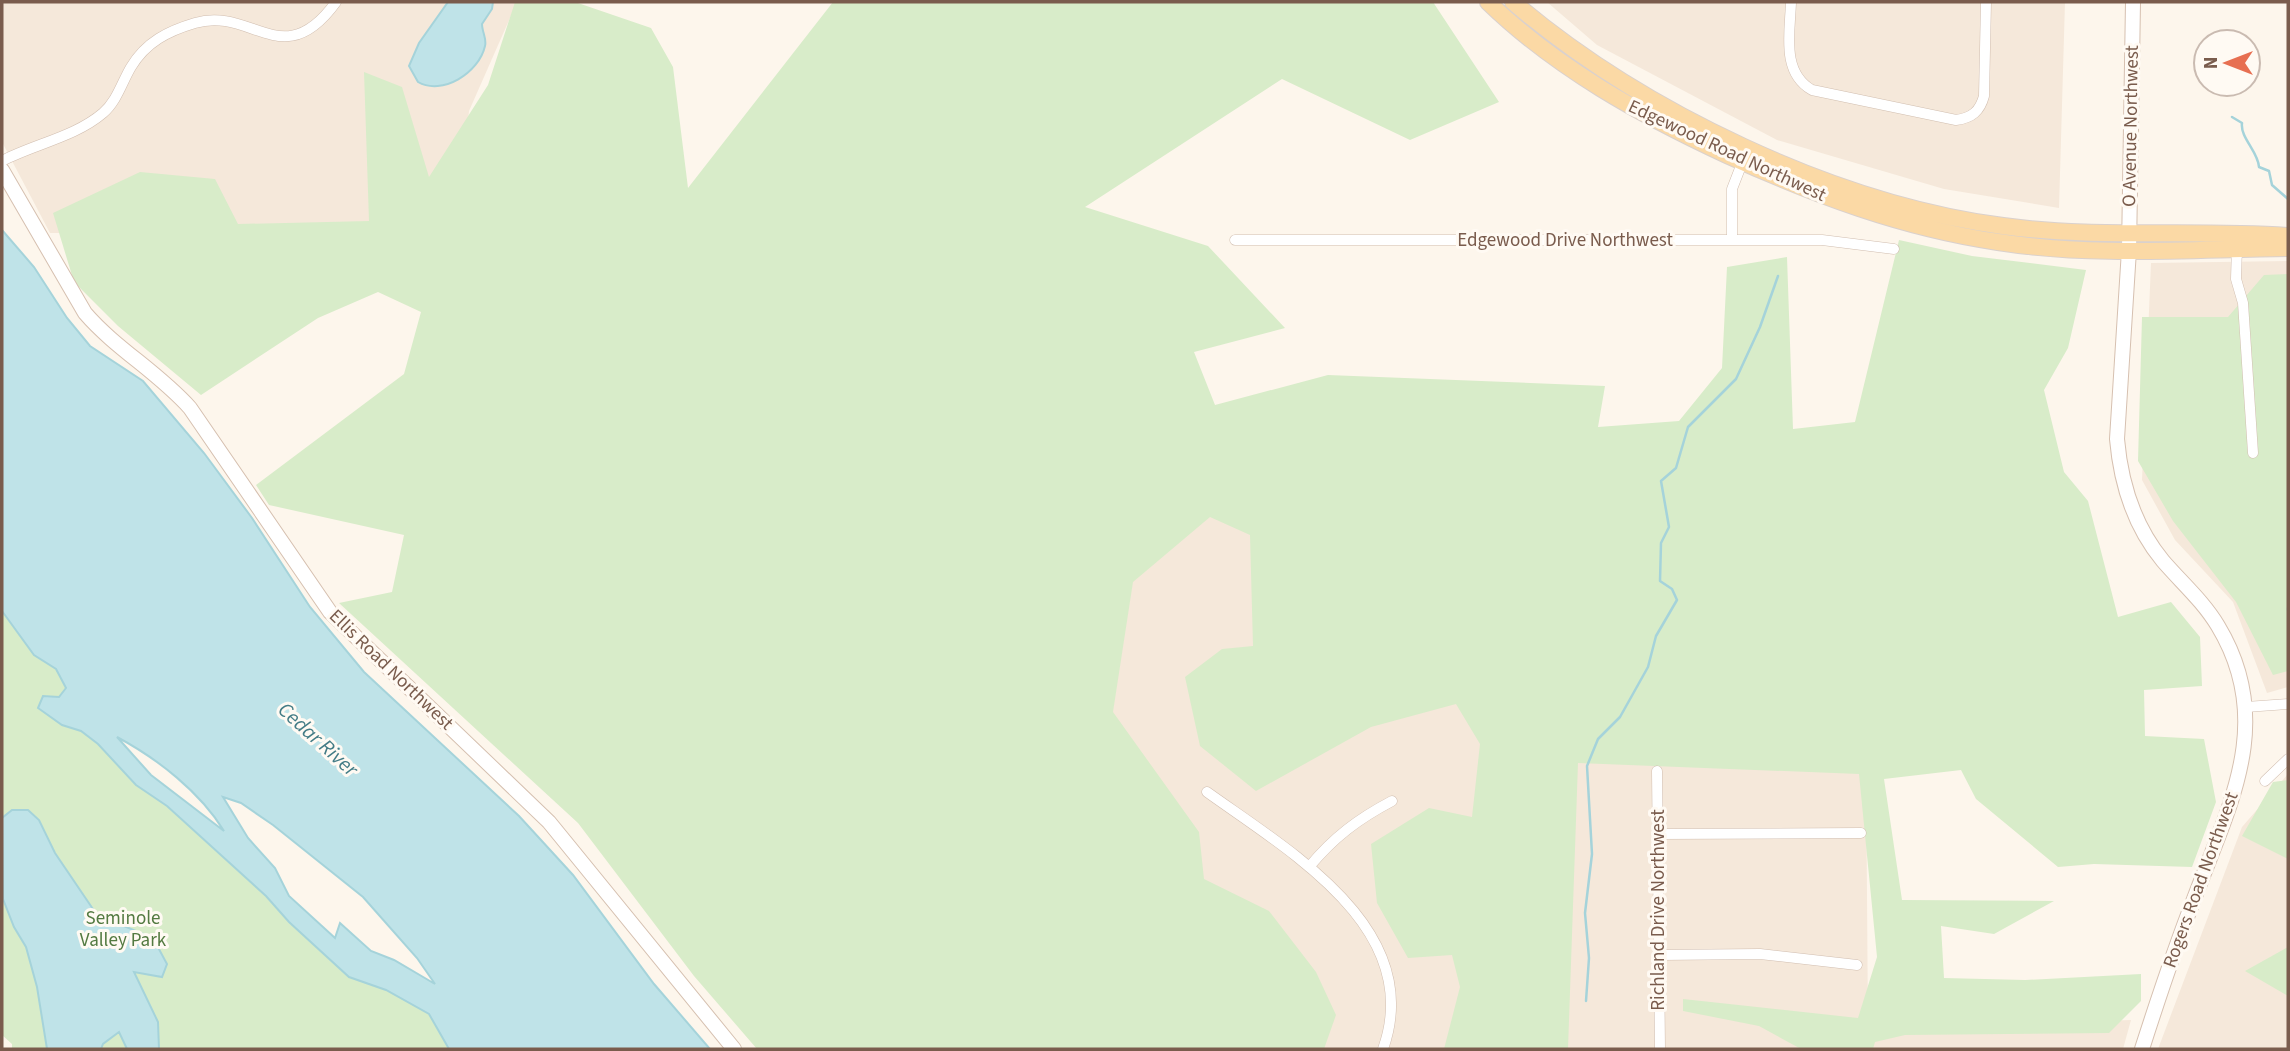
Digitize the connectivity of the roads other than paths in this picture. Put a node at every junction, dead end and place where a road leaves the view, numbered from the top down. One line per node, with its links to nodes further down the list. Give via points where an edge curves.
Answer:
1 (335, 2): 8 (street, via 323,20 292,36 271,36 220,21 201,21 164,34 147,46 106,111 87,126)
2 (1488, 2): 7 (main road, Edgewood Road Northwest, via 1587,80 1660,123)
3 (1513, 2): 7 (main road, Edgewood Road Northwest, via 1560,41 1629,87)
4 (1791, 2): 5 (street, via 1790,61 1799,83 1811,90 1956,120 1971,117 1982,104)
5 (1986, 2)
6 (2133, 2): 14 (street, O Avenue Northwest)
7 (1745, 154): 11 (street, via 1732,189); 14 (main road, Edgewood Road Northwest, via 1843,204 1925,228 1999,243 2066,249)
8 (2, 161)
9 (2, 170): 30 (street, Ellis Road Northwest, via 85,313 190,408 330,612 549,822)
10 (2288, 236): 13 (main road, Edgewood Road Northwest)
11 (1732, 239): 12 (street, Edgewood Drive Northwest); 16 (street, Edgewood Drive Northwest, via 1843,240)
12 (1235, 240)
13 (2237, 241): 14 (main road, Edgewood Road Northwest); 15 (main road, Edgewood Road Northwest); 17 (street, via 2236,279 2243,303)
14 (2129, 242): 19 (street, Rogers Road Northwest, via 2118,439 2125,489 2150,544 2218,626 2235,661)
15 (2288, 248)
16 (1894, 249)
17 (2253, 453)
18 (2288, 704): 19 (street)
19 (2246, 708): 33 (street, Rogers Road Northwest, via 2243,764 2233,797)
20 (2288, 759): 22 (street, Rogers Road Northwest)
21 (1657, 771): 26 (street, Richland Drive Northwest)
22 (2265, 781)
23 (1207, 792): 27 (street)
24 (1392, 801): 27 (street, via 1354,820)
25 (1861, 833): 26 (street)
26 (1658, 834): 28 (street, Richland Drive Northwest)
27 (1309, 867): 31 (street, via 1365,925 1387,965 1392,1009)
28 (1659, 955): 29 (street, via 1760,954); 32 (street, Richland Drive Northwest)
29 (1857, 965)
30 (734, 1049)
31 (1383, 1049)
32 (1660, 1049)
33 (2141, 1049)

